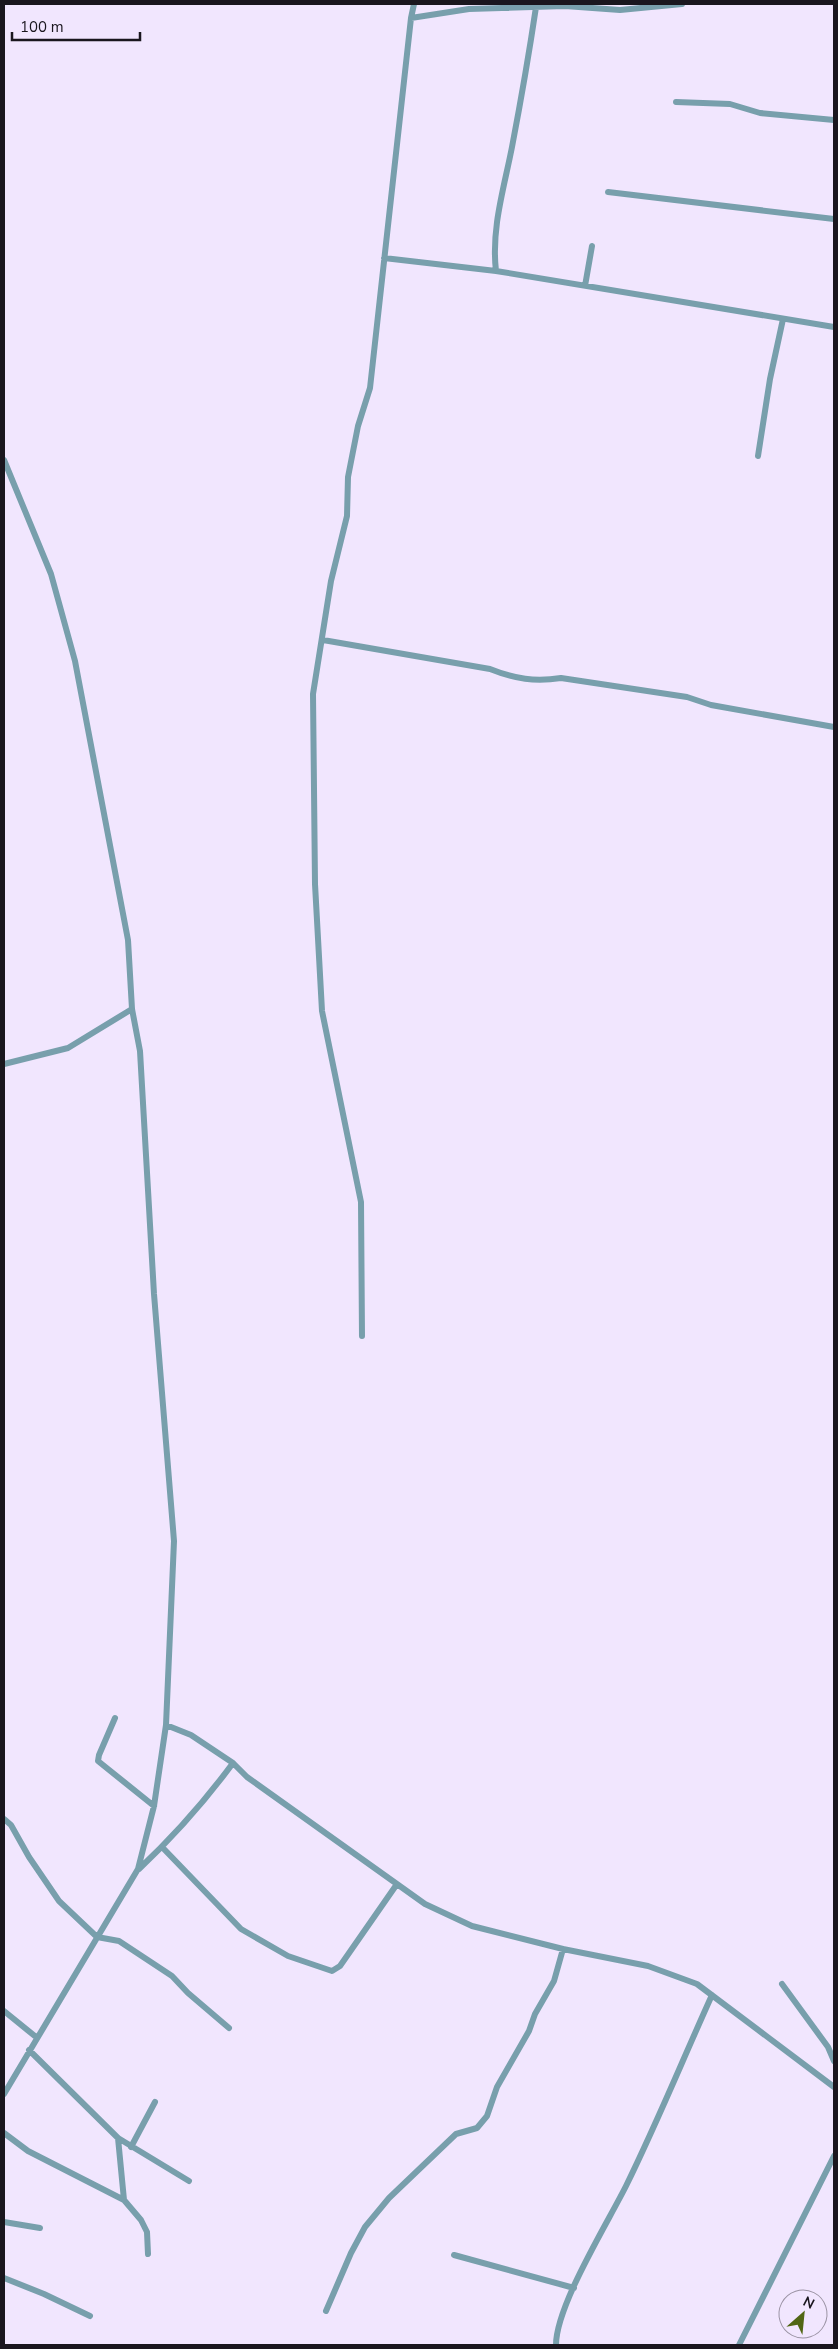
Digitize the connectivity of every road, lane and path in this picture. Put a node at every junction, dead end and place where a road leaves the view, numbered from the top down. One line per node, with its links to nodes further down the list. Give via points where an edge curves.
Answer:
1 (414, 4): 4 (street)
2 (682, 4): 3 (street, via 620,10)
3 (536, 7): 4 (street, via 469,9); 11 (street, via 497,215 493,251)
4 (411, 18): 10 (street)
5 (676, 102): 6 (street, via 730,104 760,113)
6 (834, 120)
7 (608, 192): 8 (street)
8 (834, 219)
9 (592, 246): 12 (street)
10 (384, 258): 11 (street); 17 (street, via 370,388 358,426 348,477 347,516 331,581)
11 (496, 271): 12 (street)
12 (585, 286): 13 (street)
13 (783, 318): 14 (street); 15 (street)
14 (834, 327)
15 (758, 456)
16 (4, 460): 19 (street, via 51,574 75,661 128,940)
17 (323, 640): 18 (street, via 490,669 515,679 544,681 561,678 687,697 711,705); 21 (street, via 313,694 315,884 322,1011 361,1202)
18 (834, 727)
19 (132, 1009): 20 (street, via 68,1048); 23 (street, via 140,1051 154,1294 174,1541)
20 (4, 1064)
21 (362, 1336)
22 (115, 1718): 25 (street, via 98,1761)
23 (166, 1725): 24 (street, via 192,1735); 25 (street)
24 (233, 1763): 27 (street, via 211,1794); 29 (street, via 255,1783)
25 (154, 1806): 28 (street)
26 (4, 1819): 30 (street, via 59,1901)
27 (162, 1847): 28 (street); 29 (street, via 241,1928 288,1956 332,1971 340,1966)
28 (138, 1869): 30 (street)
29 (397, 1884): 31 (street, via 425,1904 472,1926)
30 (97, 1937): 35 (street, via 119,1941 172,1976); 36 (street)
31 (563, 1949): 33 (street, via 648,1966 697,1984); 54 (street, via 554,1981 497,2087 488,2116 477,2128 456,2134 389,2198 364,2227)
32 (782, 1984): 38 (street, via 828,2047)
33 (712, 1996): 39 (street); 53 (street, via 627,2184)
34 (4, 2011): 36 (street)
35 (230, 2028)
36 (36, 2037): 37 (street)
37 (29, 2050): 40 (street); 43 (street)
38 (834, 2061)
39 (834, 2087)
40 (4, 2094)
41 (155, 2102): 44 (street)
42 (4, 2133): 47 (street, via 28,2151)
43 (118, 2138): 44 (street); 47 (street)
44 (131, 2147): 46 (street)
45 (834, 2156): 57 (street)
46 (189, 2180)
47 (124, 2200): 50 (street, via 147,2232)
48 (4, 2222): 49 (street)
49 (40, 2228)
50 (148, 2254)
51 (454, 2255): 53 (street)
52 (4, 2278): 55 (street)
53 (574, 2288): 56 (street)
54 (326, 2311)
55 (90, 2316)
56 (556, 2345)
57 (739, 2345)

